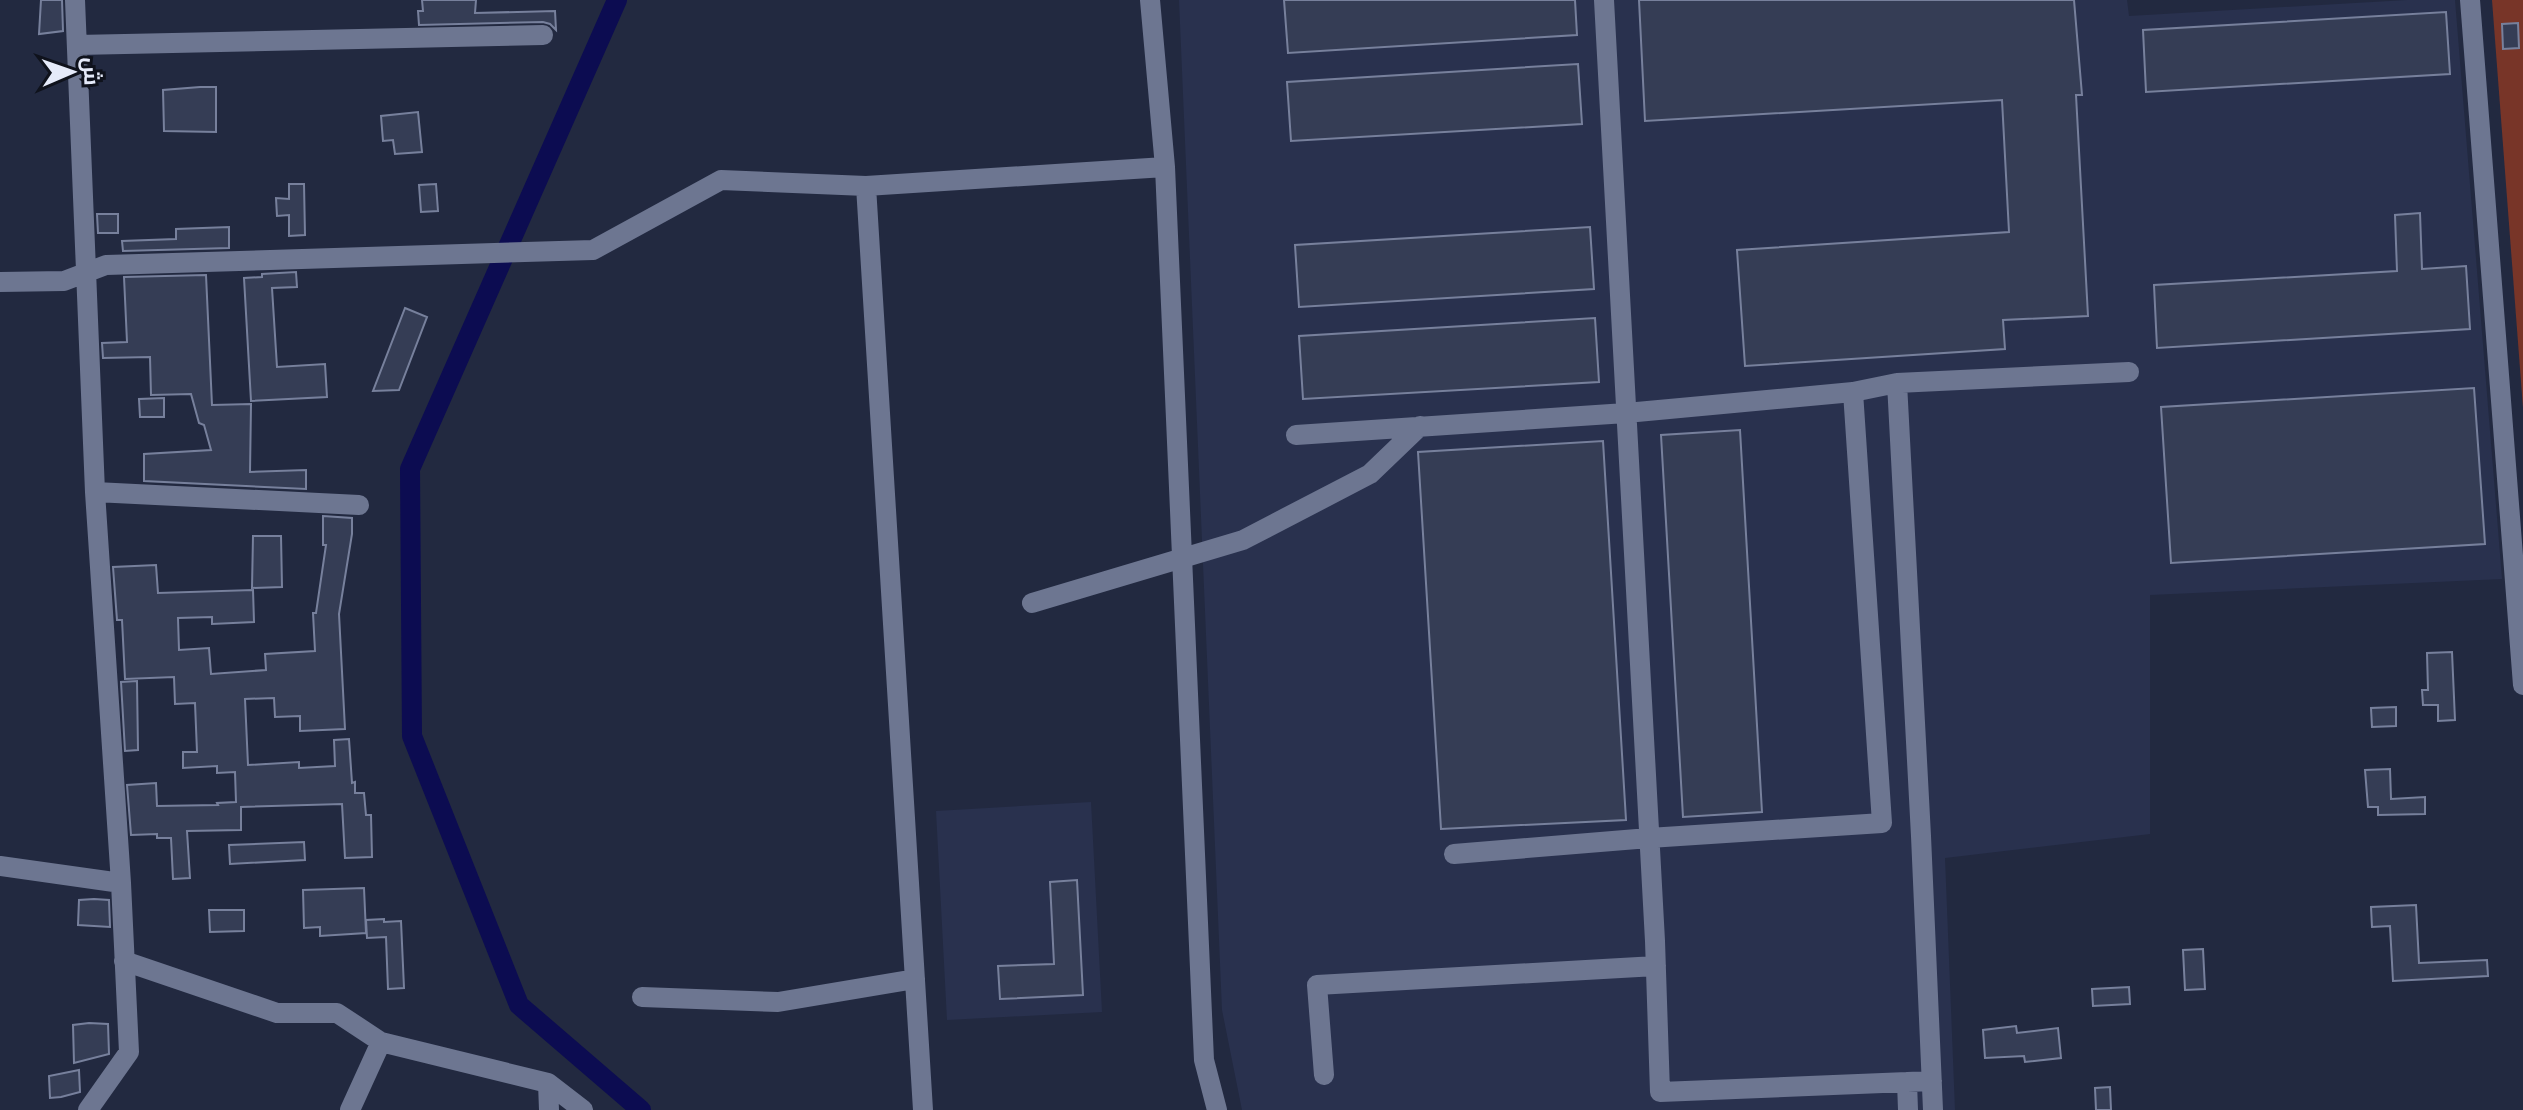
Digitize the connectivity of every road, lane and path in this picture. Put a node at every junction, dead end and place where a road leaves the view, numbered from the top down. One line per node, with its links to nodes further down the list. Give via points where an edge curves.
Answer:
1 (75, 0): 6 (street)
2 (1150, 0): 7 (street)
3 (1604, 0): 14 (street)
4 (2470, 0): 21 (street)
5 (543, 35): 6 (street)
6 (77, 45): 9 (street)
7 (1165, 167): 8 (street); 19 (street)
8 (866, 186): 9 (street, via 721,180 593,250 106,265); 28 (street)
9 (85, 273): 10 (street, via 64,281); 17 (street)
10 (0, 282)
11 (2129, 372): 12 (street)
12 (1897, 383): 13 (street); 32 (street)
13 (1853, 392): 14 (street); 22 (street, via 1882,823)
14 (1626, 413): 15 (street); 22 (street)
15 (1420, 426): 16 (street); 19 (street, via 1370,474 1243,540)
16 (1296, 435)
17 (95, 492): 18 (street); 25 (street)
18 (359, 505)
19 (1182, 558): 20 (street); 40 (street, via 1204,1060)
20 (1032, 603)
21 (2523, 685)
22 (1649, 838): 23 (street); 27 (street)
23 (1454, 854)
24 (0, 866): 25 (street)
25 (121, 883): 26 (street)
26 (124, 961): 30 (street, via 277,1013 337,1013); 35 (street, via 129,1052)
27 (1656, 966): 31 (street, via 1317,985); 33 (street, via 1660,1092)
28 (915, 979): 29 (street, via 778,1002); 39 (street)
29 (642, 997)
30 (381, 1042): 34 (street); 36 (street)
31 (1324, 1075)
32 (1932, 1081): 33 (street); 42 (street)
33 (1907, 1082): 41 (street)
34 (548, 1083): 37 (street); 38 (street)
35 (88, 1110)
36 (350, 1110)
37 (549, 1110)
38 (583, 1110)
39 (923, 1110)
40 (1217, 1110)
41 (1908, 1110)
42 (1933, 1110)

